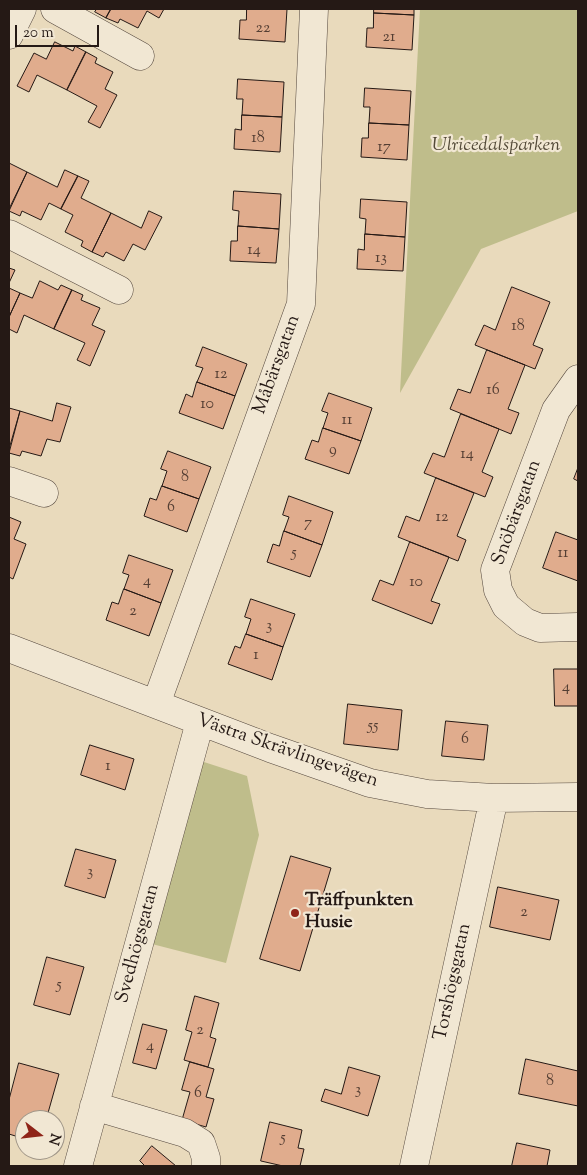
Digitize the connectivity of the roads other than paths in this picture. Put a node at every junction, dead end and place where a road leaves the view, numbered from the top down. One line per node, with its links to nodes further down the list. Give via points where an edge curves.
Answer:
1 (22, 9): 4 (street)
2 (55, 9): 5 (street)
3 (314, 9): 13 (street, Måbärsgatan, via 300,304)
4 (9, 35)
5 (140, 56)
6 (9, 234): 7 (street)
7 (119, 290)
8 (578, 379): 11 (street, Snöbärsgatan, via 556,410 495,570 498,590 506,606 525,622 540,628)
9 (9, 480): 10 (street)
10 (44, 493)
11 (578, 627)
12 (9, 648): 13 (street, Västra Skrävlingevägen)
13 (156, 704): 14 (street, Västra Skrävlingevägen)
14 (200, 722): 16 (street, Västra Skrävlingevägen, via 370,783 428,794); 17 (street, Svedhögsgatan)
15 (578, 796): 16 (street, Västra Skrävlingevägen)
16 (494, 798): 20 (street, Torshögsgatan)
17 (94, 1106): 18 (street, Svedhögsgatan); 19 (street, via 185,1133 202,1143)
18 (78, 1166)
19 (206, 1166)
20 (414, 1166)

